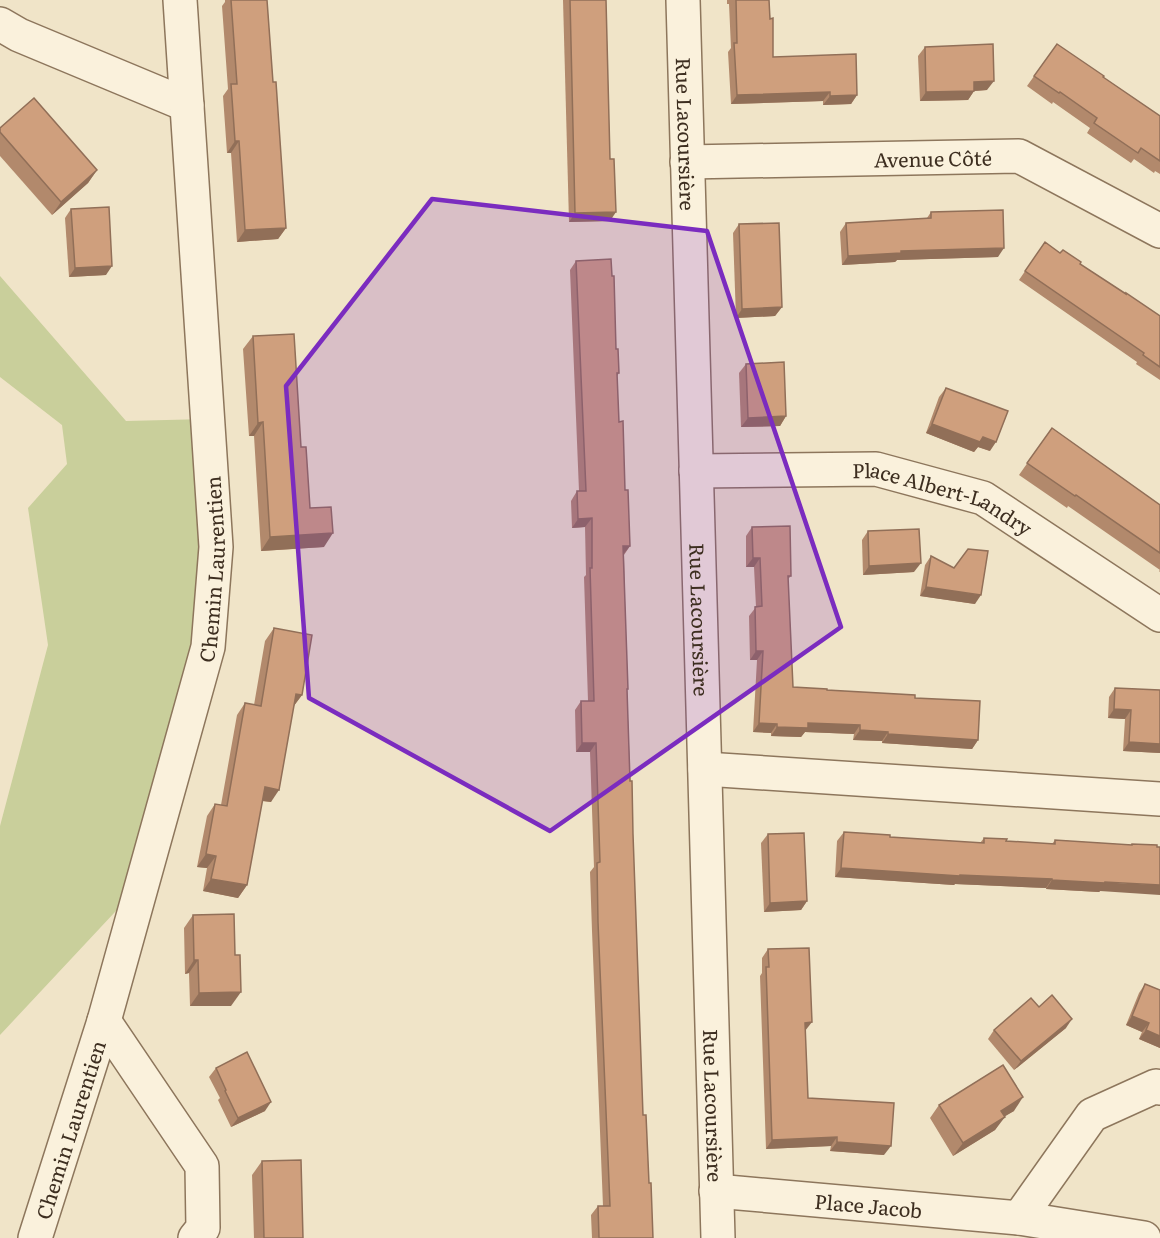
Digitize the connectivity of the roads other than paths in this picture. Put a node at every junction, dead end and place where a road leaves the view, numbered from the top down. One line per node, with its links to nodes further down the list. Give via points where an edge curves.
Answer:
1 (180, 0): 4 (street, Chemin Laurentien)
2 (683, 0): 5 (street, Rue Lacoursière)
3 (0, 24): 4 (street)
4 (187, 105): 11 (street, Chemin Laurentien, via 216,547 208,647)
5 (687, 162): 6 (street, Avenue Côté, via 1018,156); 7 (street, Rue Lacoursière)
6 (1160, 231)
7 (696, 471): 8 (street, Place Albert-Landry, via 876,469 983,498); 9 (street, Rue Lacoursière)
8 (1160, 615)
9 (705, 769): 10 (street); 13 (street, Rue Lacoursière)
10 (1160, 799)
11 (105, 1021): 15 (street, Chemin Laurentien); 16 (street, Chemin Laurentien, via 202,1166 202,1228)
12 (1160, 1089): 14 (street, via 1156,1086 1092,1115)
13 (716, 1191): 14 (street, Place Jacob); 17 (street, Rue Lacoursière)
14 (1019, 1218): 18 (street, Place Jacob)
15 (35, 1238)
16 (195, 1238)
17 (718, 1238)
18 (1144, 1238)

